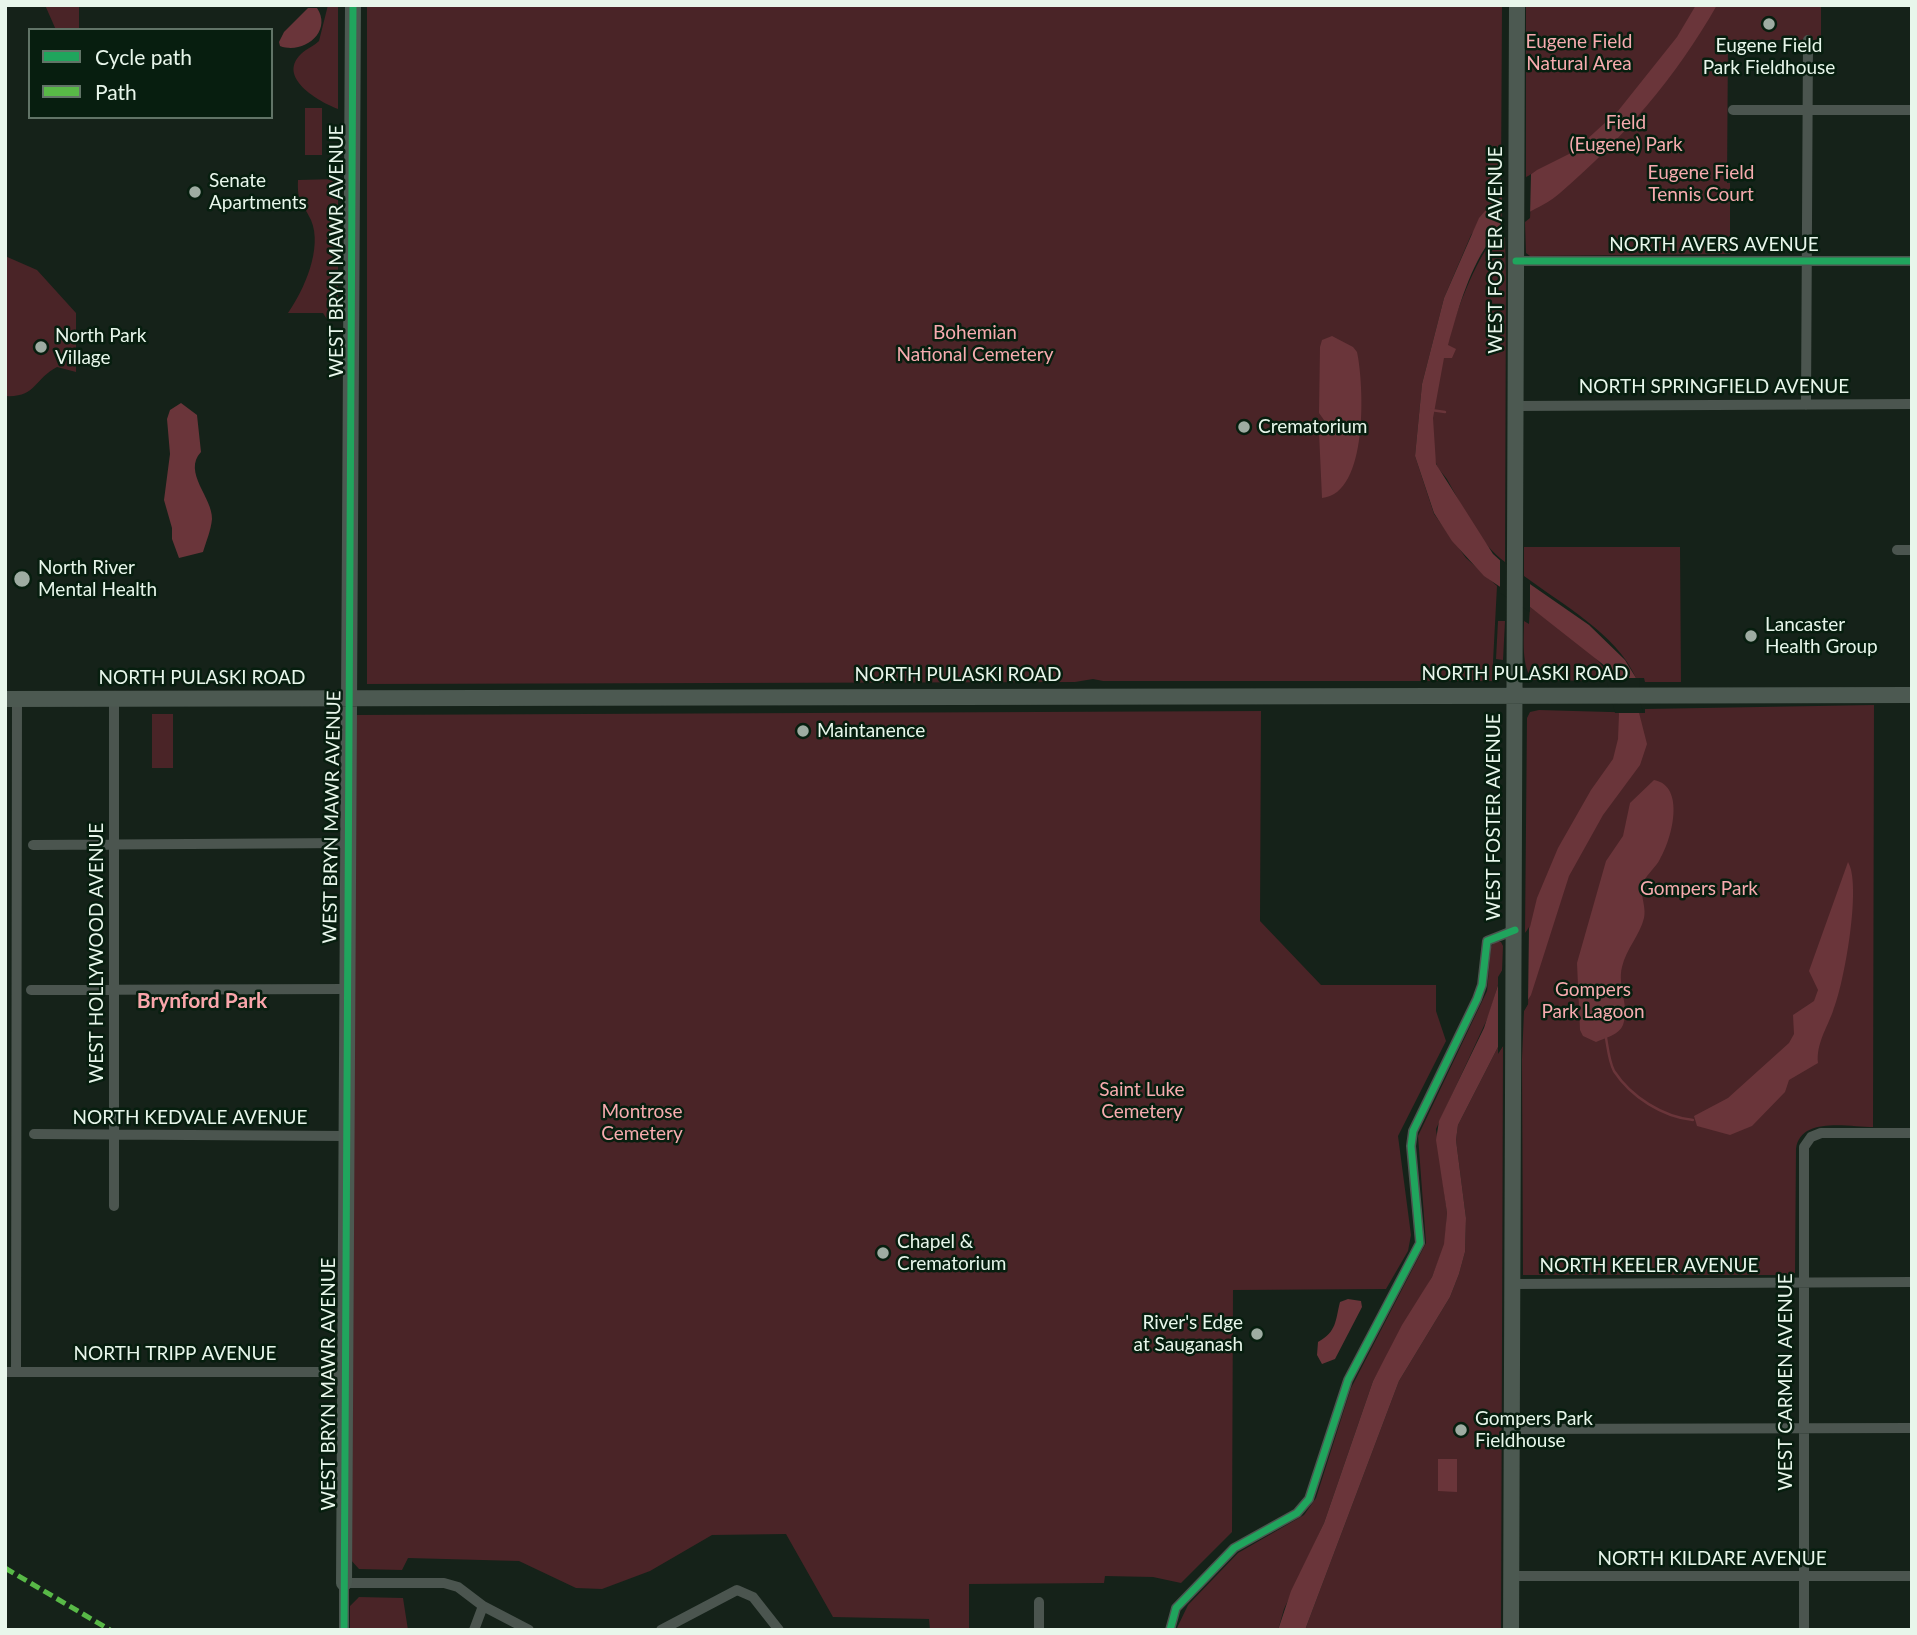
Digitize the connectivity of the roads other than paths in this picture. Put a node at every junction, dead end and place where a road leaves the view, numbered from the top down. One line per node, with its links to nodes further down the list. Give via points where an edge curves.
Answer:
1 (353, 5): 18 (main road, WEST BRYN MAWR AVENUE)
2 (1517, 5): 7 (main road, WEST FOSTER AVENUE)
3 (1808, 40): 6 (street)
4 (1733, 110): 6 (street)
5 (1912, 110): 6 (street)
6 (1807, 111): 8 (street)
7 (1516, 261): 8 (street, NORTH AVERS AVENUE); 12 (main road, WEST FOSTER AVENUE)
8 (1806, 261): 9 (street, NORTH AVERS AVENUE); 11 (street)
9 (1912, 261)
10 (1912, 404): 11 (street, NORTH SPRINGFIELD AVENUE)
11 (1806, 405): 12 (street, NORTH SPRINGFIELD AVENUE)
12 (1517, 406): 15 (main road, WEST FOSTER AVENUE)
13 (1897, 550): 14 (street)
14 (1912, 550)
15 (1516, 695): 16 (main road, NORTH PULASKI ROAD); 18 (main road, NORTH PULASKI ROAD); 23 (main road, WEST FOSTER AVENUE)
16 (1912, 695)
17 (11, 699): 19 (main road, NORTH PULASKI ROAD); 35 (street)
18 (349, 699): 19 (main road, NORTH PULASKI ROAD); 20 (main road, WEST BRYN MAWR AVENUE)
19 (114, 700): 22 (street, WEST HOLLYWOOD AVENUE)
20 (346, 843): 22 (street); 25 (main road, WEST BRYN MAWR AVENUE)
21 (33, 845): 22 (street)
22 (114, 845): 24 (street, WEST HOLLYWOOD AVENUE)
23 (1515, 930): 34 (main road, WEST FOSTER AVENUE); 52 (street, via 1487,941 1477,999 1413,1130 1420,1243 1348,1380 1309,1499 1302,1509 1234,1548 1176,1608)
24 (114, 989): 25 (street); 26 (street); 29 (street, WEST HOLLYWOOD AVENUE)
25 (346, 989): 30 (main road, WEST BRYN MAWR AVENUE)
26 (31, 990)
27 (1912, 1133): 33 (street, WEST CARMEN AVENUE, via 1821,1133 1811,1137 1804,1147)
28 (34, 1134): 29 (street, NORTH KEDVALE AVENUE)
29 (114, 1135): 30 (street, NORTH KEDVALE AVENUE); 31 (street, WEST HOLLYWOOD AVENUE)
30 (346, 1136): 36 (main road, WEST BRYN MAWR AVENUE)
31 (114, 1206)
32 (1912, 1282): 33 (street, NORTH KEELER AVENUE)
33 (1804, 1283): 34 (street, NORTH KEELER AVENUE); 37 (street, WEST CARMEN AVENUE)
34 (1513, 1284): 39 (main road, WEST FOSTER AVENUE)
35 (11, 1372): 36 (street, NORTH TRIPP AVENUE)
36 (345, 1372): 43 (main road, WEST BRYN MAWR AVENUE)
37 (1804, 1428): 38 (street); 39 (street); 41 (street, WEST CARMEN AVENUE)
38 (1912, 1428)
39 (1512, 1429): 40 (main road, WEST FOSTER AVENUE)
40 (1511, 1576): 41 (street, NORTH KILDARE AVENUE); 53 (main road, WEST FOSTER AVENUE)
41 (1804, 1576): 42 (street, NORTH KILDARE AVENUE); 54 (street, WEST CARMEN AVENUE)
42 (1912, 1576)
43 (344, 1583): 45 (street, via 444,1583 458,1587); 46 (street, WEST BRYN MAWR AVENUE)
44 (1039, 1601): 51 (street)
45 (483, 1606): 47 (street); 48 (street)
46 (344, 1630)
47 (474, 1630)
48 (529, 1630)
49 (661, 1630): 50 (street, via 737,1590 753,1597)
50 (779, 1630)
51 (1039, 1630)
52 (1170, 1630)
53 (1511, 1630)
54 (1804, 1630)

